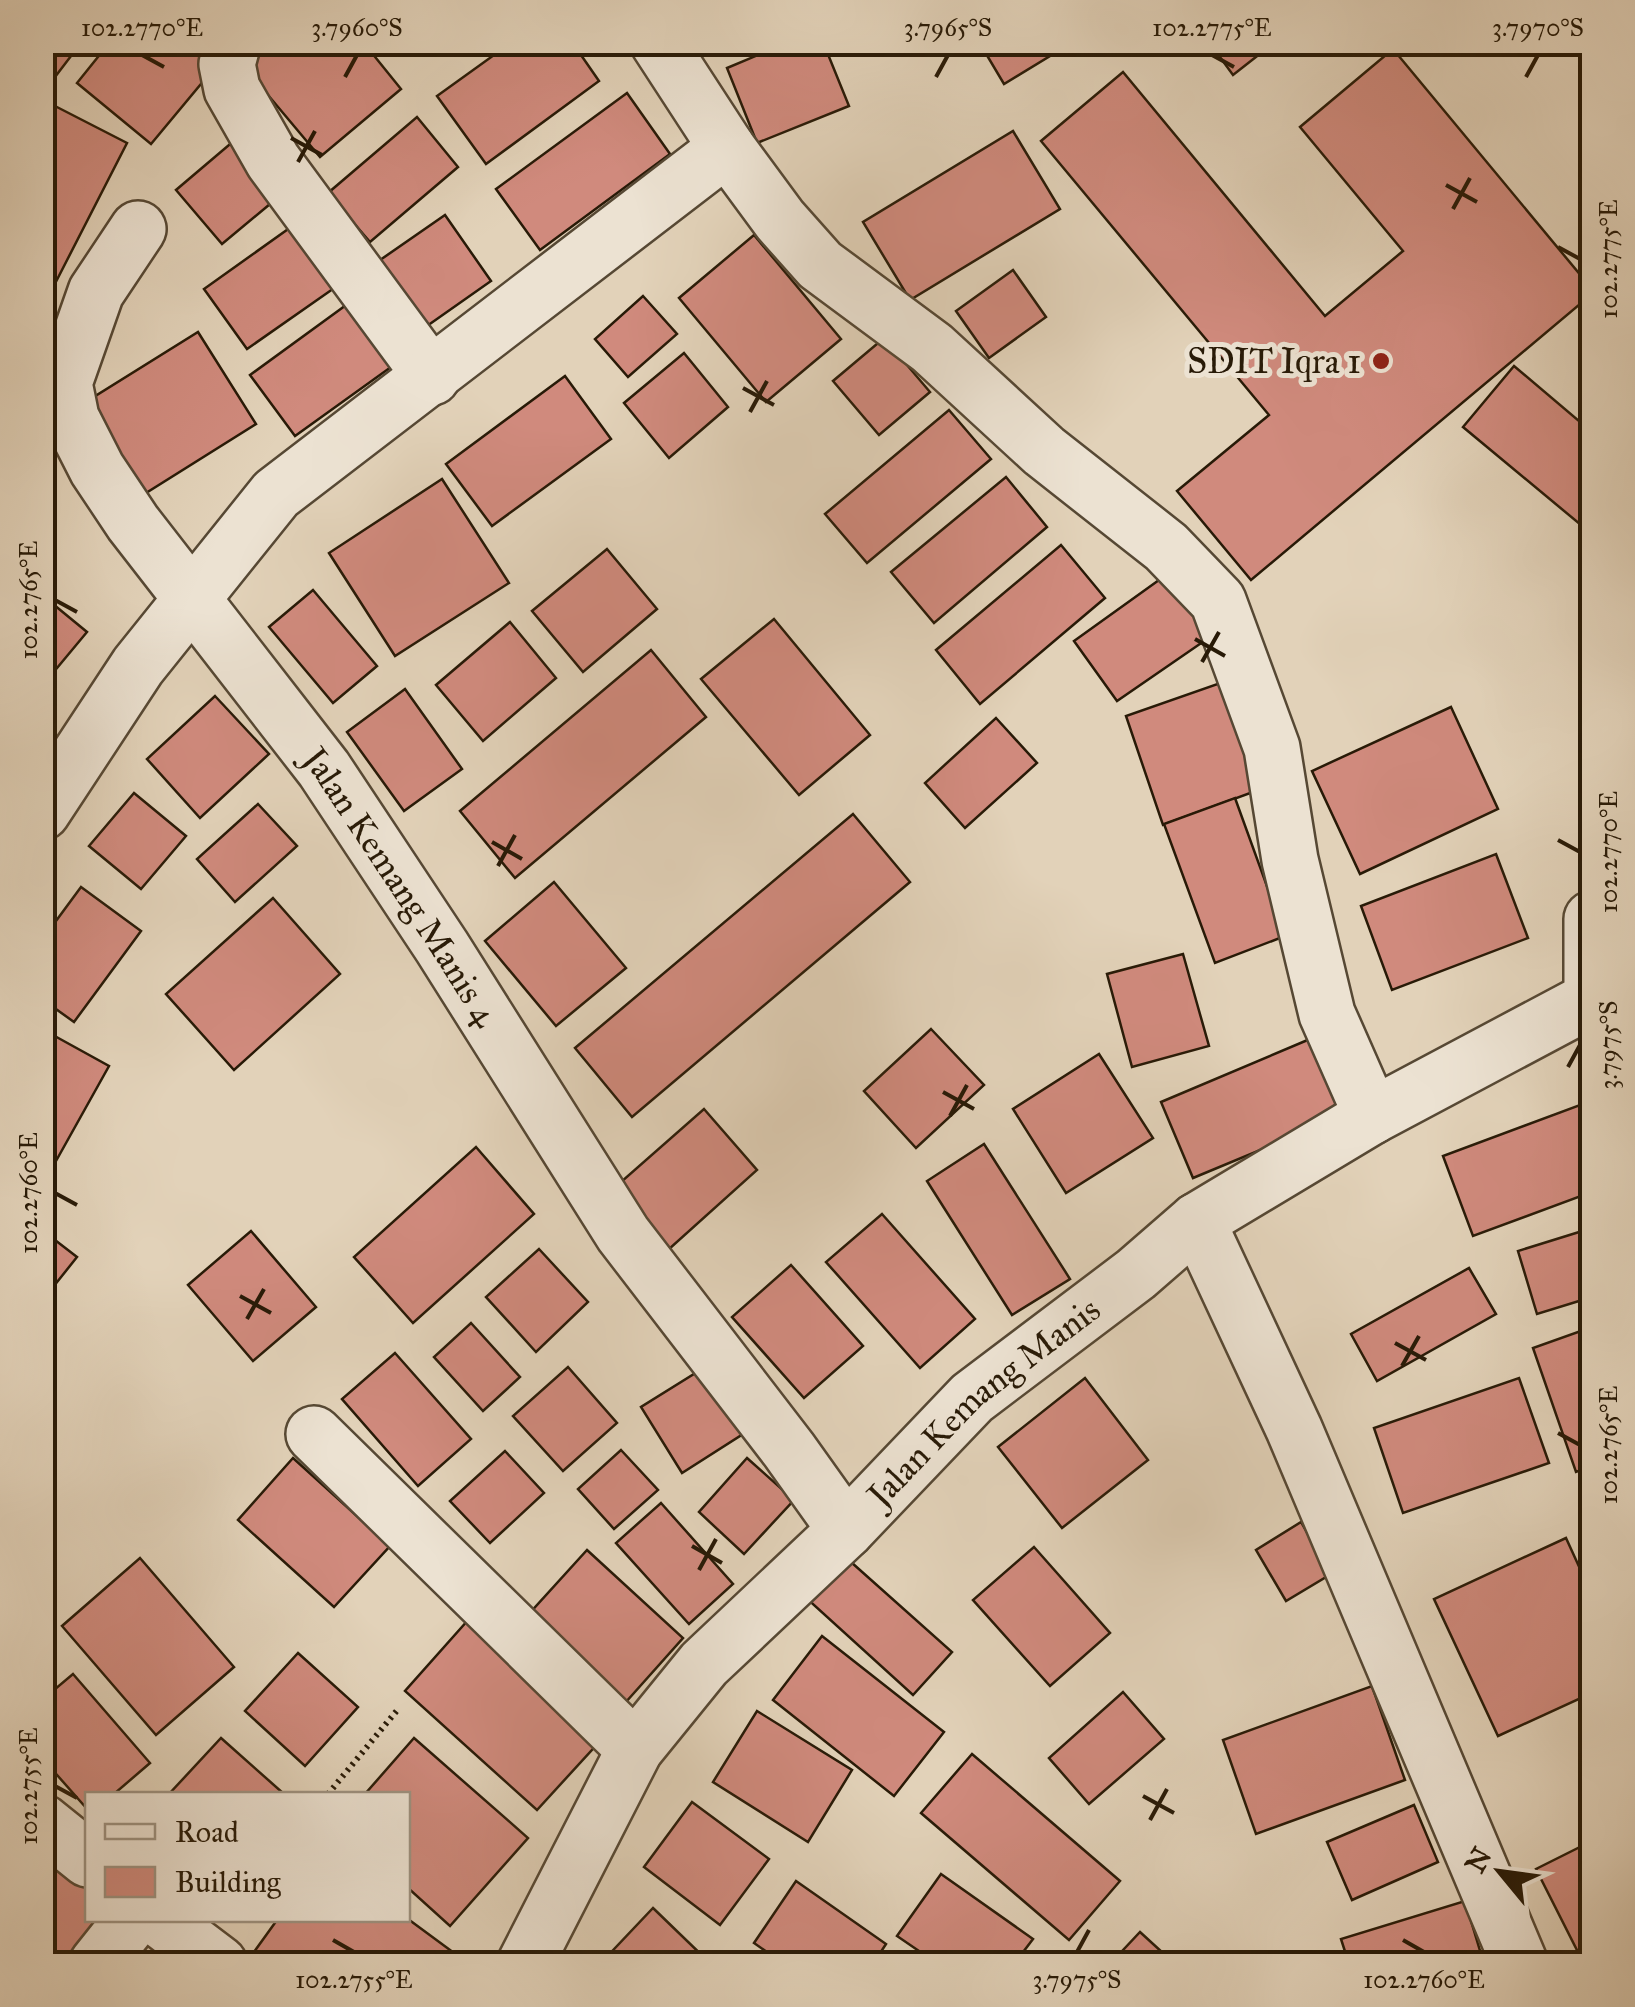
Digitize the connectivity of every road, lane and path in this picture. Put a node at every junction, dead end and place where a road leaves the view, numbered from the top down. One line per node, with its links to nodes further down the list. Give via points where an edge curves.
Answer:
1 (233, 42): 5 (street, via 227,64 232,90 273,161)
2 (658, 42): 3 (street)
3 (727, 148): 5 (street); 10 (street, via 820,265 932,348 1044,450 1166,547 1218,602 1272,748 1326,1014)
4 (138, 228): 6 (street, Jalan Kemang Manis 4, via 96,292 64,383 71,418 113,496)
5 (432, 377): 6 (street, via 276,494)
6 (193, 598): 7 (street, via 138,666); 13 (street, Jalan Kemang Manis 4, via 324,769 623,1234)
7 (42, 812)
8 (1592, 920): 9 (street)
9 (1592, 999): 10 (street, Jalan Kemang Manis)
10 (1372, 1116): 11 (street, Jalan Kemang Manis)
11 (1197, 1221): 13 (street, Jalan Kemang Manis, via 972,1398); 24 (street, via 1294,1429)
12 (314, 1434): 15 (street)
13 (846, 1530): 15 (street, Jalan Kemang Manis, via 704,1664)
14 (398, 1708): 16 (path)
15 (635, 1749): 23 (street, Jalan Kemang Manis)
16 (330, 1792)
17 (42, 1822): 18 (street)
18 (85, 1857)
19 (130, 1922): 21 (street)
20 (165, 1922): 22 (street)
21 (97, 1964)
22 (219, 1964)
23 (525, 1964)
24 (1520, 1964)

